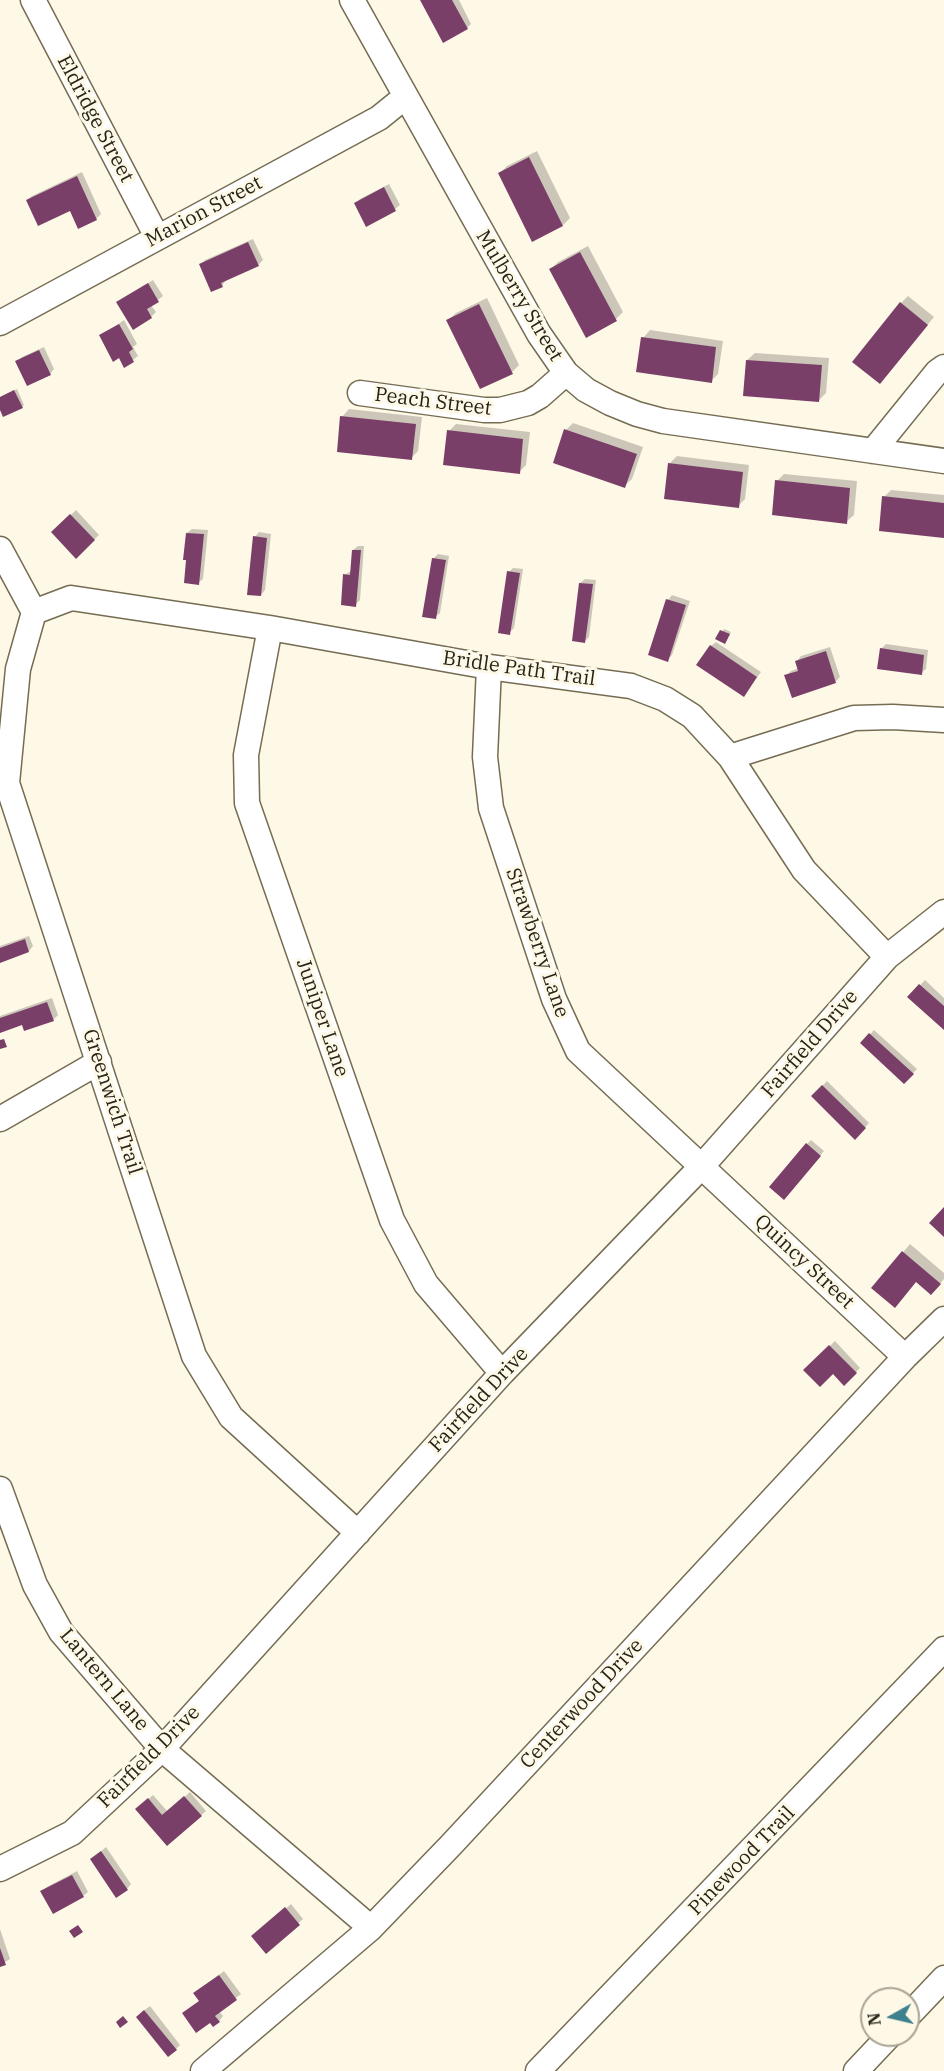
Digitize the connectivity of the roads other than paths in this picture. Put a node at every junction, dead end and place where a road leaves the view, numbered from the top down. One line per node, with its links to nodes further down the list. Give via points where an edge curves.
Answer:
1 (33, 0): 4 (street, Eldridge Street)
2 (352, 0): 3 (street, Mulberry Street)
3 (405, 97): 4 (street, Marion Street, via 379,118); 7 (street, Mulberry Street, via 528,314)
4 (157, 237): 5 (street, Marion Street)
5 (0, 322)
6 (944, 366): 9 (street)
7 (566, 373): 8 (street, Peach Street, via 528,403 500,410); 9 (street, Mulberry Street, via 610,403 663,421)
8 (360, 393)
9 (873, 451): 10 (street, Mulberry Street)
10 (944, 461)
11 (0, 549): 12 (street)
12 (34, 612): 13 (street, Bridle Path Trail, via 71,598); 19 (street, Greenwich Trail, via 18,669 7,783)
13 (270, 628): 14 (street, Bridle Path Trail); 24 (street, Juniper Lane, via 246,755 247,803 392,1220 426,1284)
14 (489, 667): 16 (street, Bridle Path Trail, via 640,689 692,716); 21 (street, Strawberry Lane, via 485,757 491,808 554,999 578,1051)
15 (944, 720): 16 (street, via 854,718)
16 (730, 756): 18 (street, Bridle Path Trail, via 804,870)
17 (944, 912): 18 (street, Fairfield Drive)
18 (887, 957): 21 (street, Fairfield Drive)
19 (99, 1062): 20 (street); 26 (street, Greenwich Trail, via 194,1356 231,1417)
20 (0, 1119)
21 (702, 1166): 23 (street, Quincy Street); 24 (street, Fairfield Drive)
22 (944, 1319): 23 (street, Centerwood Drive)
23 (905, 1357): 30 (street, Centerwood Drive)
24 (502, 1373): 26 (street, Fairfield Drive)
25 (0, 1489): 28 (street, Lantern Lane, via 35,1585 61,1632)
26 (357, 1533): 28 (street, Fairfield Drive)
27 (944, 1649): 35 (street, Pinewood Trail)
28 (162, 1749): 29 (street, Fairfield Drive, via 72,1833); 30 (street, Lantern Lane)
29 (0, 1869)
30 (371, 1928): 34 (street, Centerwood Drive)
31 (944, 1978): 32 (street)
32 (920, 2003)
33 (879, 2047): 36 (street)
34 (203, 2071)
35 (538, 2071)
36 (856, 2071)

